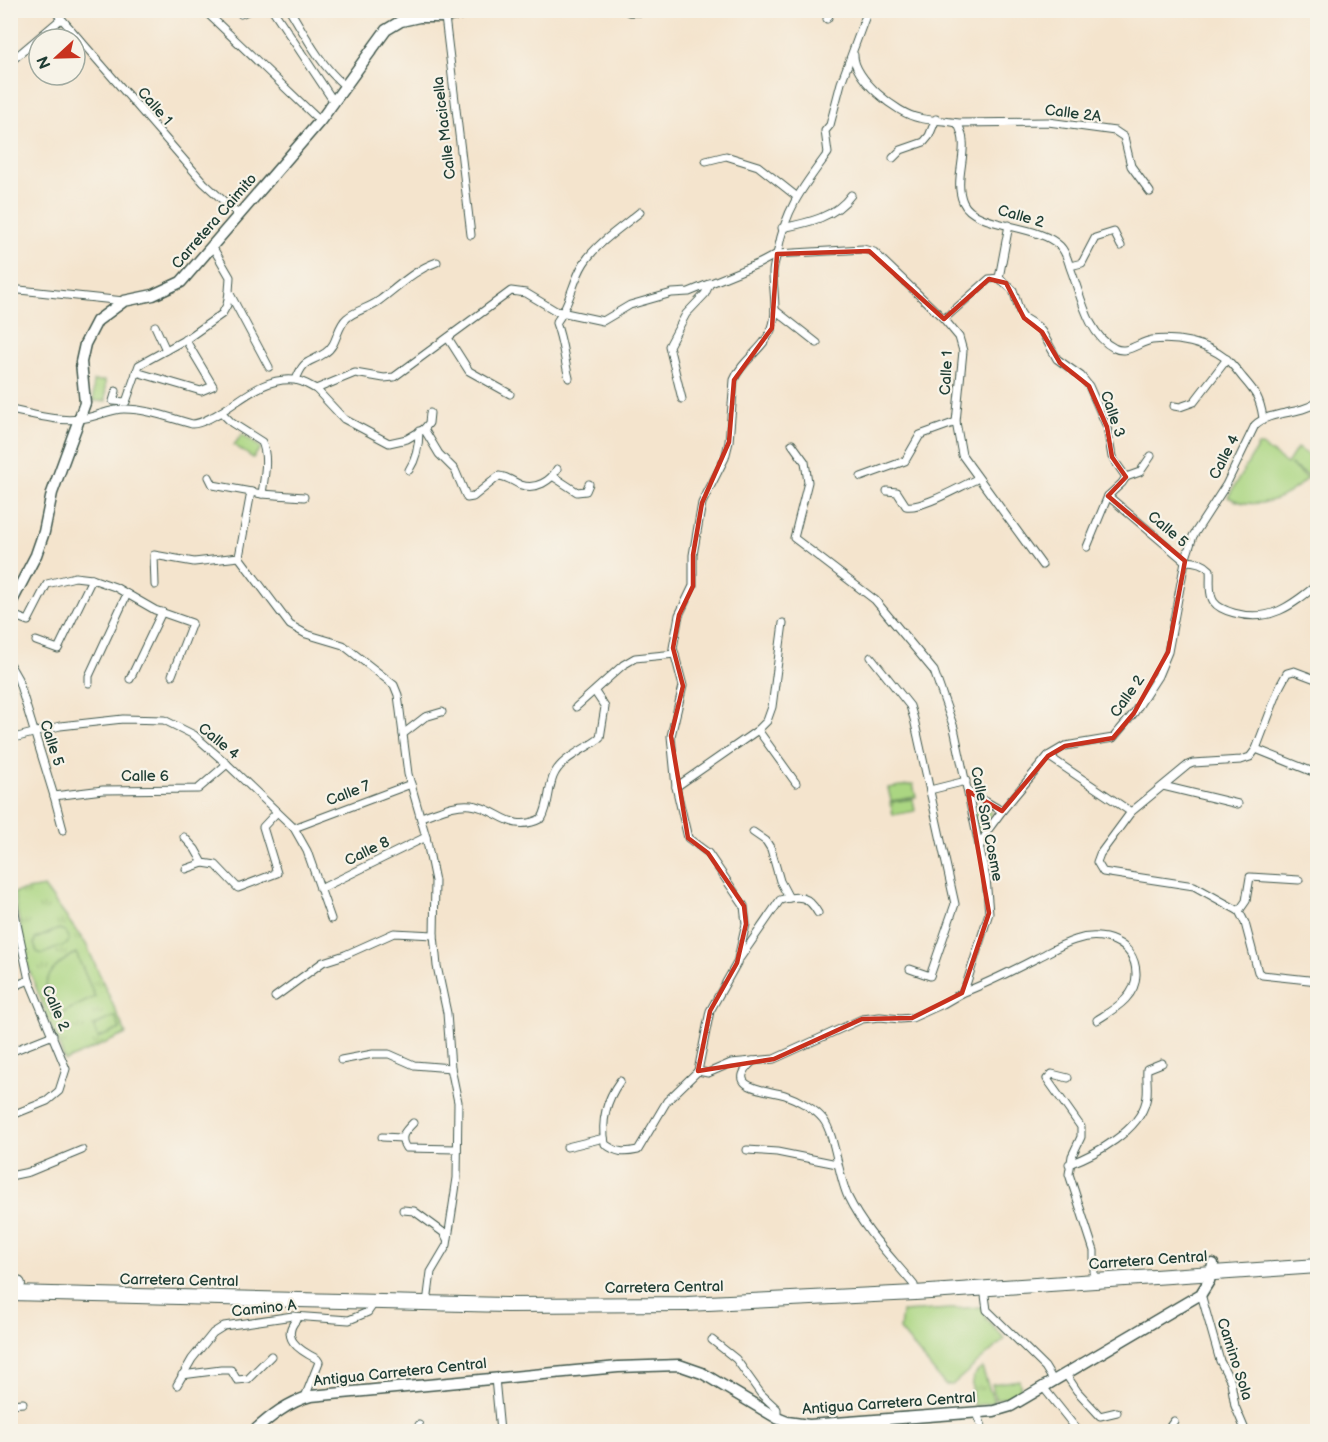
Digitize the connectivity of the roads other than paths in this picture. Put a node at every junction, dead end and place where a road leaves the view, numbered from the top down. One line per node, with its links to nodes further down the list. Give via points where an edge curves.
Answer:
1 (54, 10): 14 (street, Calle 1)
2 (204, 10): 21 (street)
3 (250, 10): 11 (street)
4 (273, 10): 19 (street)
5 (290, 10): 18 (street, via 310,44)
6 (480, 10): 13 (street, Carretera Caimito)
7 (629, 10): 8 (street)
8 (646, 10)
9 (832, 10): 15 (street)
10 (868, 10): 16 (street)
11 (241, 14)
12 (418, 14): 13 (street, Carretera Caimito); 18 (street, Carretera Caimito, via 386,30)
13 (445, 17): 32 (street, Calle Macicella)
14 (61, 19): 17 (street); 29 (street, Calle 1, via 204,183)
15 (827, 19)
16 (854, 49): 20 (street, via 854,62 862,79 888,102 908,115); 27 (street, via 825,131 828,153)
17 (10, 62)
18 (345, 86): 19 (street, Carretera Caimito)
19 (334, 102): 21 (street, Carretera Caimito)
20 (936, 119): 22 (street); 23 (street, via 924,142 901,150)
21 (320, 121): 29 (street, Carretera Caimito)
22 (957, 123): 25 (street, Calle 2A, via 1048,122 1115,131 1124,137 1131,166); 30 (street, Calle 2, via 964,145 960,186 964,204 980,219)
23 (894, 158)
24 (706, 161): 27 (street, via 726,156 758,166)
25 (1149, 192)
26 (851, 195): 31 (street, via 838,208 812,222)
27 (796, 196): 31 (street)
28 (640, 212): 44 (street, via 584,263)
29 (239, 215): 33 (street, Carretera Caimito)
30 (1009, 225): 37 (street, Calle 2, via 1034,231 1057,243); 38 (street)
31 (782, 228): 35 (street)
32 (471, 235)
33 (212, 246): 41 (street, via 230,277); 42 (street, Carretera Caimito, via 181,282 153,295)
34 (1121, 246): 37 (street, via 1114,232 1095,238 1082,263)
35 (777, 254): 39 (street); 43 (street, via 773,271); 45 (street, Calle 1, via 869,250)
36 (437, 262): 55 (street, via 422,267 378,302 347,318 333,346 301,367)
37 (1070, 266): 51 (street, Calle 2, via 1094,329 1105,344 1124,350 1150,340 1178,339 1202,345)
38 (999, 278): 45 (street, via 989,279); 77 (street, Calle 3, via 1014,290 1020,312 1042,332 1057,359 1089,386 1107,427 1113,457)
39 (710, 283): 44 (street, via 689,292 630,305 603,321); 59 (street, via 686,314 669,346)
40 (10, 289): 42 (street)
41 (229, 292): 48 (street, via 222,314); 52 (street)
42 (124, 301): 66 (street, Carretera Caimito, via 97,321 85,344 81,362 85,403)
43 (775, 310): 49 (street); 97 (street, via 772,328 734,380 729,442 702,503 693,555 693,586 679,615)
44 (564, 313): 47 (street, via 526,293 511,291); 54 (street, via 556,323)
45 (944, 319): 67 (street, Calle 1, via 959,337 963,351)
46 (155, 326): 50 (street)
47 (448, 338): 56 (street, via 394,377 355,373); 58 (street, via 469,371)
48 (185, 339): 50 (street); 53 (street, via 213,386 201,391)
49 (817, 343)
50 (166, 350): 53 (street, via 140,364)
51 (1227, 358): 61 (street, via 1194,402); 65 (street, Calle 2, via 1261,401)
52 (269, 367)
53 (136, 372): 57 (street, via 126,402 113,400)
54 (569, 378)
55 (296, 380): 56 (street); 63 (street, via 256,388)
56 (316, 389): 68 (street, via 344,419 389,443 407,439)
57 (117, 391)
58 (510, 394)
59 (682, 399)
60 (1317, 402): 65 (street, via 1296,412)
61 (1174, 406)
62 (10, 410): 66 (street)
63 (221, 412): 66 (street, via 198,424 126,409); 81 (street, via 262,442 266,457)
64 (430, 413): 68 (street, via 429,423)
65 (1263, 417): 86 (street, Calle 4, via 1193,537)
66 (78, 420): 92 (street, Carretera Caimito, via 52,493 36,555)
67 (956, 422): 75 (street, via 920,435 905,461); 76 (street, Calle 1, via 962,455)
68 (421, 430): 72 (street); 74 (street, via 455,470 467,498 499,476 523,486 543,484)
69 (792, 444): 115 (street, Calle San Cosme, via 805,462 808,482 794,538 875,600 934,671 954,728)
70 (1151, 456): 77 (street, via 1140,472)
71 (558, 469): 74 (street)
72 (409, 470)
73 (209, 477): 80 (street, via 213,485)
74 (554, 477): 78 (street, via 577,492 586,491)
75 (861, 477)
76 (978, 477): 79 (street, via 912,507 906,506 897,492); 87 (street, Calle 1)
77 (1126, 477): 82 (street)
78 (589, 484)
79 (887, 491)
80 (251, 492): 81 (street); 85 (street)
81 (262, 494): 83 (street)
82 (1108, 496): 84 (street); 86 (street, Calle 5)
83 (304, 497)
84 (1087, 547)
85 (239, 557): 90 (street, via 194,562 154,555); 109 (street, via 290,625 343,645 394,686)
86 (1185, 561): 89 (street, Calle 5, via 1210,570 1214,602 1224,610 1249,617 1277,612); 112 (street, Calle 2, via 1168,652 1131,717 1113,738 1065,746)
87 (1042, 565)
88 (92, 579): 91 (street); 94 (street, via 75,577 47,584 28,621); 96 (street, via 58,649)
89 (1317, 584)
90 (155, 585)
91 (127, 594): 93 (street); 103 (street)
92 (10, 605)
93 (162, 612): 100 (street, via 192,623); 101 (street)
94 (10, 614)
95 (783, 623): 107 (street, via 772,707 767,721)
96 (36, 641)
97 (675, 654): 104 (street, via 635,658); 119 (street, via 683,686 671,735)
98 (871, 657): 120 (street, via 910,706)
99 (10, 665): 108 (street, Calle 5)
100 (172, 675)
101 (130, 680)
102 (1317, 680): 111 (street, via 1294,671 1287,673)
103 (89, 683)
104 (595, 692): 105 (street); 127 (street, via 605,707 600,738 567,758 556,771 542,818 513,823 470,805 453,806)
105 (576, 708)
106 (442, 712): 109 (street, via 425,717)
107 (758, 730): 116 (street); 119 (street)
108 (34, 733): 110 (street, Calle 4); 113 (street, Calle 4, via 123,719 164,720 194,735); 122 (street, Calle 5)
109 (403, 734): 117 (street)
110 (10, 739)
111 (1256, 749): 114 (street); 118 (street, via 1241,760 1188,765)
112 (1048, 756): 125 (street, Calle 2); 126 (street)
113 (227, 765): 122 (street, Calle 6, via 198,789 103,790); 124 (street, Calle 4)
114 (1317, 774)
115 (966, 781): 120 (street); 121 (street, Calle San Cosme)
116 (796, 783)
117 (411, 784): 127 (street); 128 (street, Calle 7)
118 (1164, 786): 123 (street); 126 (street)
119 (676, 787): 144 (street, via 688,838 708,853 744,906 746,924)
120 (930, 790): 145 (street, via 955,904 930,976)
121 (968, 792): 125 (street); 133 (street, Calle San Cosme)
122 (54, 796): 129 (street, Calle 5)
123 (1238, 804)
124 (277, 812): 128 (street, Calle 4); 134 (street, via 263,827 277,873 238,888 216,865)
125 (1002, 812): 133 (street, Calle 2)
126 (1131, 812): 140 (street, via 1100,854 1097,862 1103,872 1194,886)
127 (421, 817): 132 (street)
128 (294, 828): 138 (street, Calle 4)
129 (63, 830)
130 (753, 832): 139 (street, via 771,849)
131 (184, 837): 134 (street)
132 (426, 837): 138 (street, Calle 8); 143 (street, via 435,881)
133 (980, 846): 149 (street, Calle San Cosme, via 989,913)
134 (203, 863): 135 (street)
135 (186, 869)
136 (10, 880): 146 (street, Calle 2)
137 (1299, 880): 140 (street, via 1250,877)
138 (320, 889): 142 (street, Calle 4)
139 (789, 898): 141 (street, via 802,897 812,902); 144 (street, via 780,900)
140 (1239, 911): 147 (street, via 1258,972)
141 (818, 913)
142 (330, 919)
143 (434, 934): 150 (street, via 394,933 323,962); 157 (street, via 447,1012)
144 (736, 963): 158 (street, via 710,1011)
145 (910, 969)
146 (29, 980): 148 (street); 152 (street, Calle 2)
147 (1317, 981)
148 (10, 988)
149 (962, 993): 151 (street, via 1074,940 1106,937 1126,948 1135,962 1136,975 1126,999); 155 (street, via 912,1018 862,1019 774,1059)
150 (275, 997)
151 (1097, 1020)
152 (53, 1035): 153 (street); 161 (street, Calle 2, via 66,1069 59,1091 47,1101)
153 (10, 1052)
154 (341, 1060): 157 (street, via 389,1053 414,1065)
155 (753, 1061): 158 (street, via 731,1063 708,1073); 170 (street, via 743,1071 745,1083 786,1095 813,1110 828,1128)
156 (1162, 1064): 171 (street, via 1148,1069 1147,1101 1139,1118 1101,1150)
157 (451, 1068): 167 (street, via 458,1102)
158 (698, 1071): 165 (street, via 667,1101 638,1150 615,1151 605,1144)
159 (1068, 1078): 171 (street, via 1052,1074 1047,1079 1082,1127 1082,1137)
160 (620, 1081): 165 (street, via 607,1101)
161 (10, 1116)
162 (413, 1123): 164 (street)
163 (382, 1137): 164 (street)
164 (402, 1138): 167 (street, via 406,1148)
165 (604, 1138): 166 (street)
166 (567, 1148)
167 (457, 1149): 174 (street)
168 (82, 1150): 172 (street)
169 (747, 1150): 170 (street)
170 (837, 1164): 181 (street, via 857,1214)
171 (1069, 1164): 178 (street, via 1073,1192 1094,1251)
172 (10, 1176)
173 (403, 1210): 174 (street, via 414,1211 444,1233)
174 (448, 1242): 183 (street, via 431,1272)
175 (1317, 1258): 177 (highway, Carretera Central)
176 (1317, 1266): 177 (highway, Carretera Central)
177 (1212, 1268): 178 (highway, Carretera Central); 179 (highway, Carretera Central); 182 (street)
178 (1094, 1272): 181 (highway, Carretera Central)
179 (984, 1288): 181 (highway, Carretera Central); 191 (street, via 987,1310 1046,1367)
180 (14, 1289): 183 (highway, Carretera Central); 184 (highway, Carretera Central)
181 (915, 1289): 183 (highway, Carretera Central, via 687,1304 506,1305)
182 (1201, 1293): 188 (street, Antigua Carretera Central); 206 (street, Camino Sola, via 1220,1361)
183 (427, 1299): 184 (highway, Carretera Central)
184 (375, 1302): 185 (street, Camino A, via 368,1312 349,1320)
185 (299, 1317): 189 (street, Camino A, via 224,1326 213,1333); 193 (street, via 291,1328 294,1343 319,1362)
186 (712, 1340): 199 (street, via 736,1359 777,1409)
187 (271, 1356): 189 (street, via 248,1379 237,1380 231,1370)
188 (1065, 1373): 191 (street, Antigua Carretera Central); 196 (street, via 1100,1416)
189 (182, 1375): 192 (street, Camino A)
190 (495, 1378): 193 (street, Antigua Carretera Central); 199 (street, Antigua Carretera Central, via 618,1366 679,1365 702,1373); 202 (street)
191 (1048, 1383): 197 (street, Antigua Carretera Central, via 1011,1406); 204 (street)
192 (177, 1385)
193 (305, 1397): 201 (street, Antigua Carretera Central, via 273,1414)
194 (23, 1403): 195 (street)
195 (10, 1404)
196 (1117, 1412)
197 (977, 1413): 200 (street, Antigua Carretera Central); 203 (street)
198 (1173, 1421): 205 (street)
199 (782, 1424): 200 (street, Antigua Carretera Central)
200 (829, 1428)
201 (253, 1431)
202 (500, 1431)
203 (984, 1431)
204 (1079, 1431)
205 (1166, 1431)
206 (1246, 1431)

